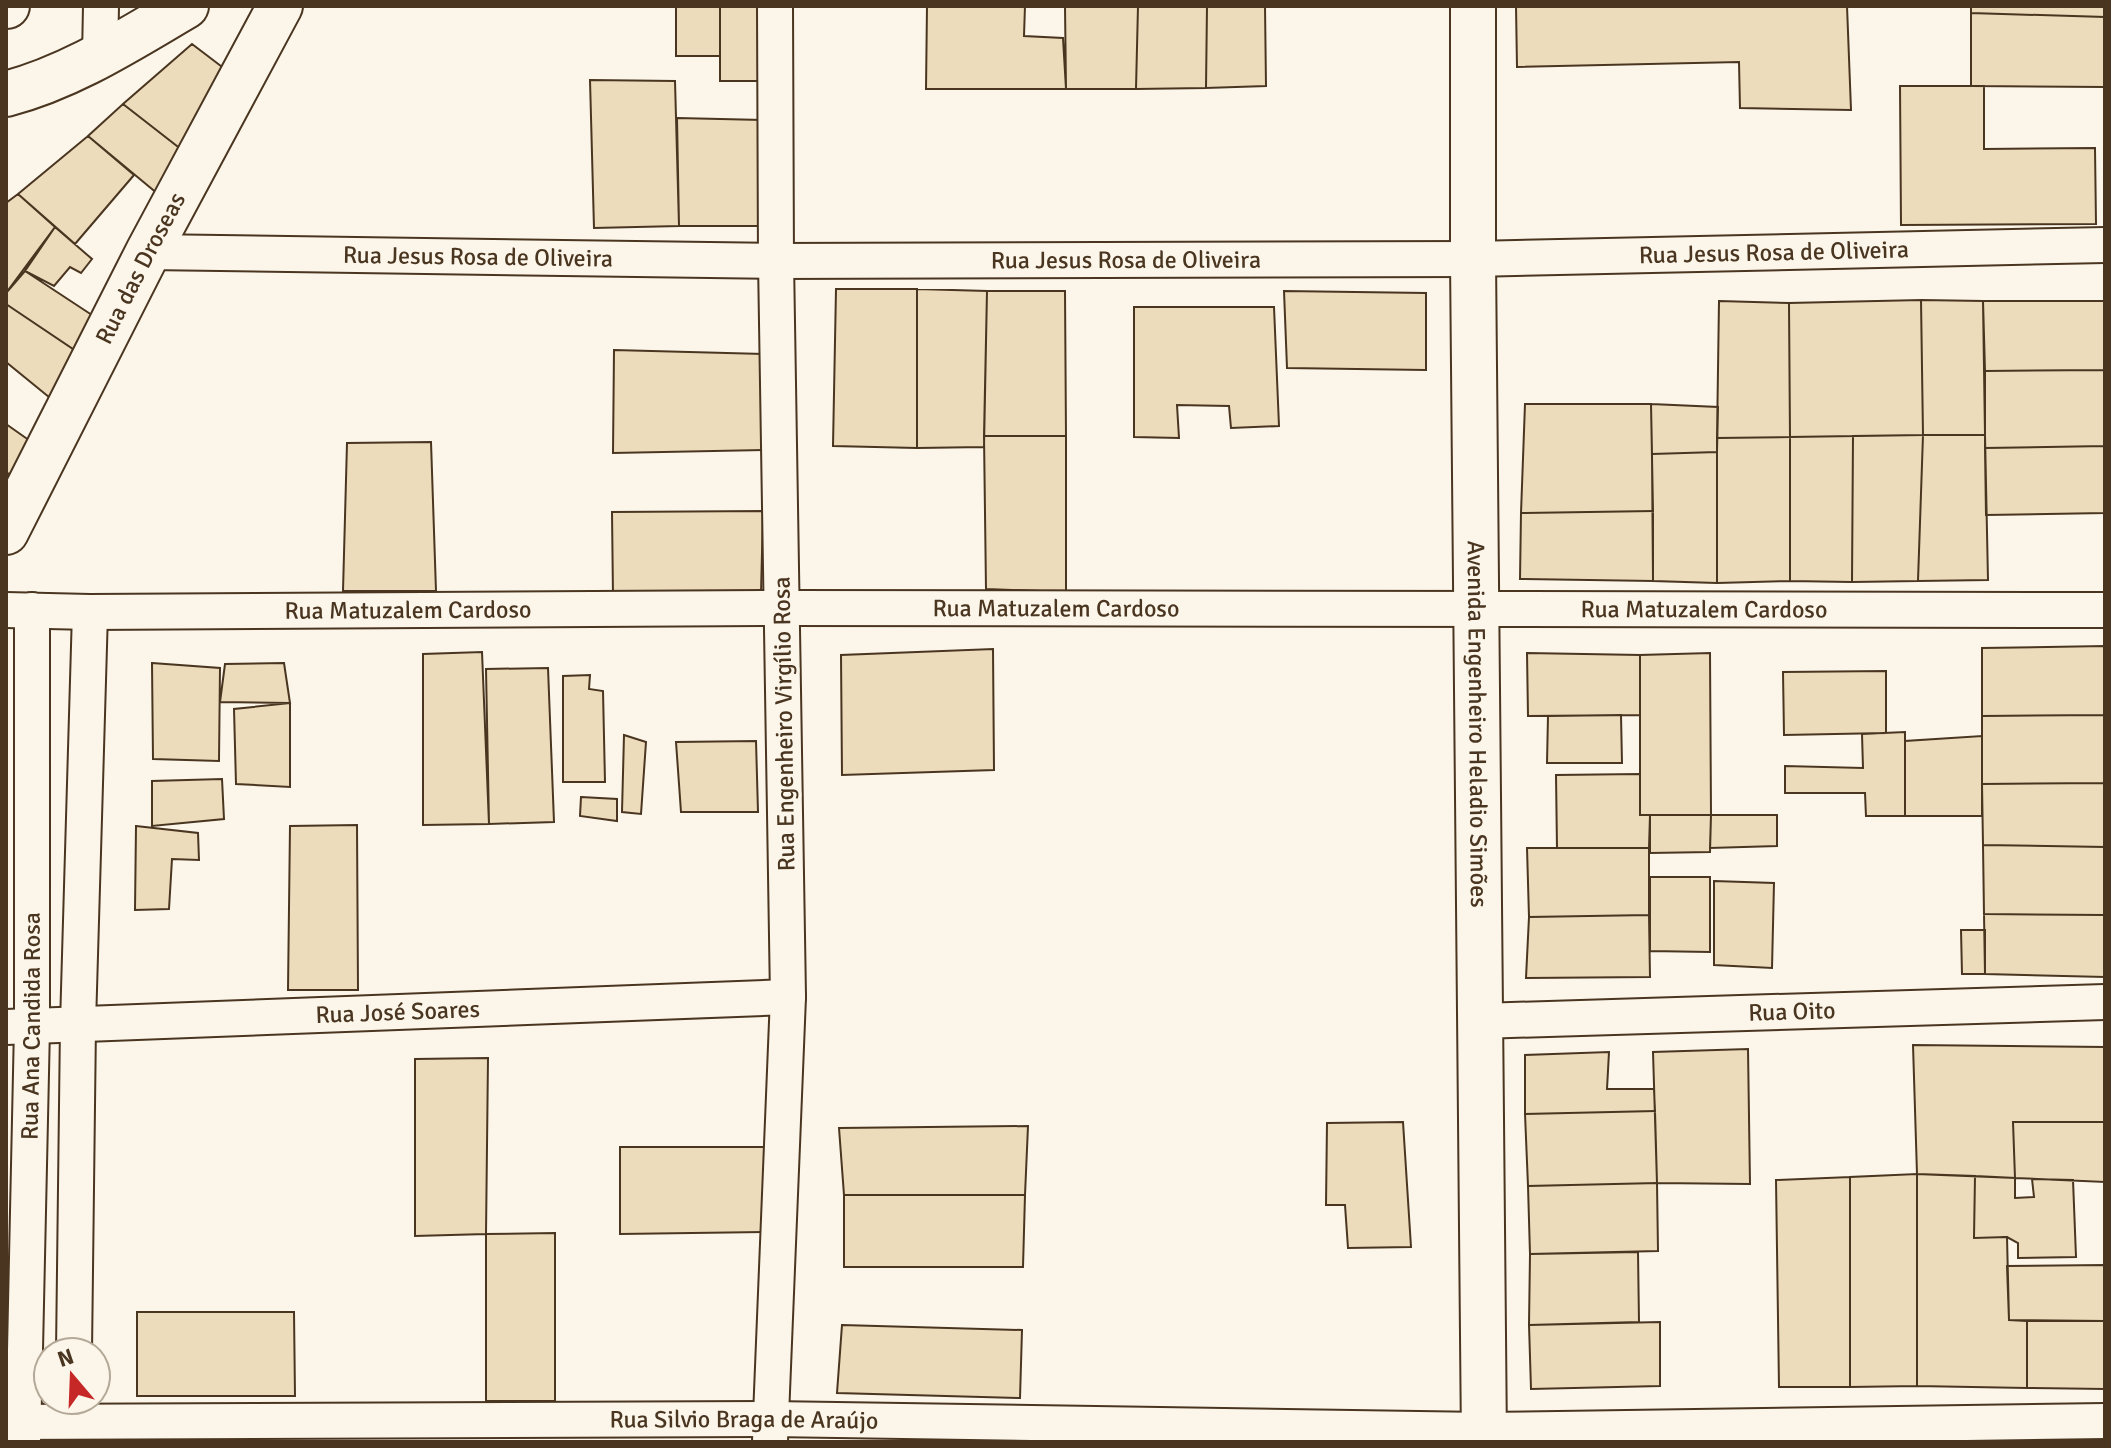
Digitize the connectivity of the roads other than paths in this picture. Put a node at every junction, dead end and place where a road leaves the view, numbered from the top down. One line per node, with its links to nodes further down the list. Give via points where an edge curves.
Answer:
1 (101, 6): 6 (street)
2 (186, 6): 6 (street)
3 (280, 6): 9 (street, Rua das Droseas)
4 (775, 6): 11 (street, Rua Engenheiro Virgílio Rosa)
5 (1473, 6): 10 (street, Avenida Engenheiro Heladio Simões)
6 (100, 57): 7 (street)
7 (14, 99)
8 (2105, 245): 10 (street, Rua Jesus Rosa de Oliveira)
9 (148, 252): 11 (street, Rua Jesus Rosa de Oliveira); 12 (street, Rua das Droseas)
10 (1473, 259): 11 (street, Rua Jesus Rosa de Oliveira); 16 (street, Avenida Engenheiro Heladio Simões)
11 (776, 261): 13 (street, Rua Engenheiro Virgílio Rosa)
12 (6, 532)
13 (783, 608): 16 (street, Rua Matuzalem Cardoso); 17 (street, Rua Matuzalem Cardoso); 18 (street, Rua Engenheiro Virgílio Rosa)
14 (19, 610): 17 (street, Rua Matuzalem Cardoso); 22 (street, Rua Ana Candida Rosa)
15 (2105, 610): 16 (street, Rua Matuzalem Cardoso)
16 (1477, 611): 20 (street, Avenida Engenheiro Heladio Simões)
17 (90, 612): 21 (street, Rua Ana Candida Rosa)
18 (788, 997): 21 (street, Rua José Soares); 27 (street, Rua Engenheiro Virgílio Rosa)
19 (2105, 1002): 20 (street, Rua Oito)
20 (1480, 1021): 28 (street, Avenida Engenheiro Heladio Simões)
21 (78, 1024): 22 (street, Rua José Soares); 23 (street, Rua Ana Candida Rosa)
22 (19, 1027): 26 (street, Rua Ana Candida Rosa)
23 (74, 1336)
24 (73, 1421): 26 (street, Rua Silvio Braga de Araújo); 27 (street, Rua Silvio Braga de Araújo)
25 (2105, 1421): 28 (street, Rua Silvio Braga de Araújo)
26 (17, 1428)
27 (770, 1430): 28 (street, Rua Silvio Braga de Araújo)
28 (1484, 1436)

